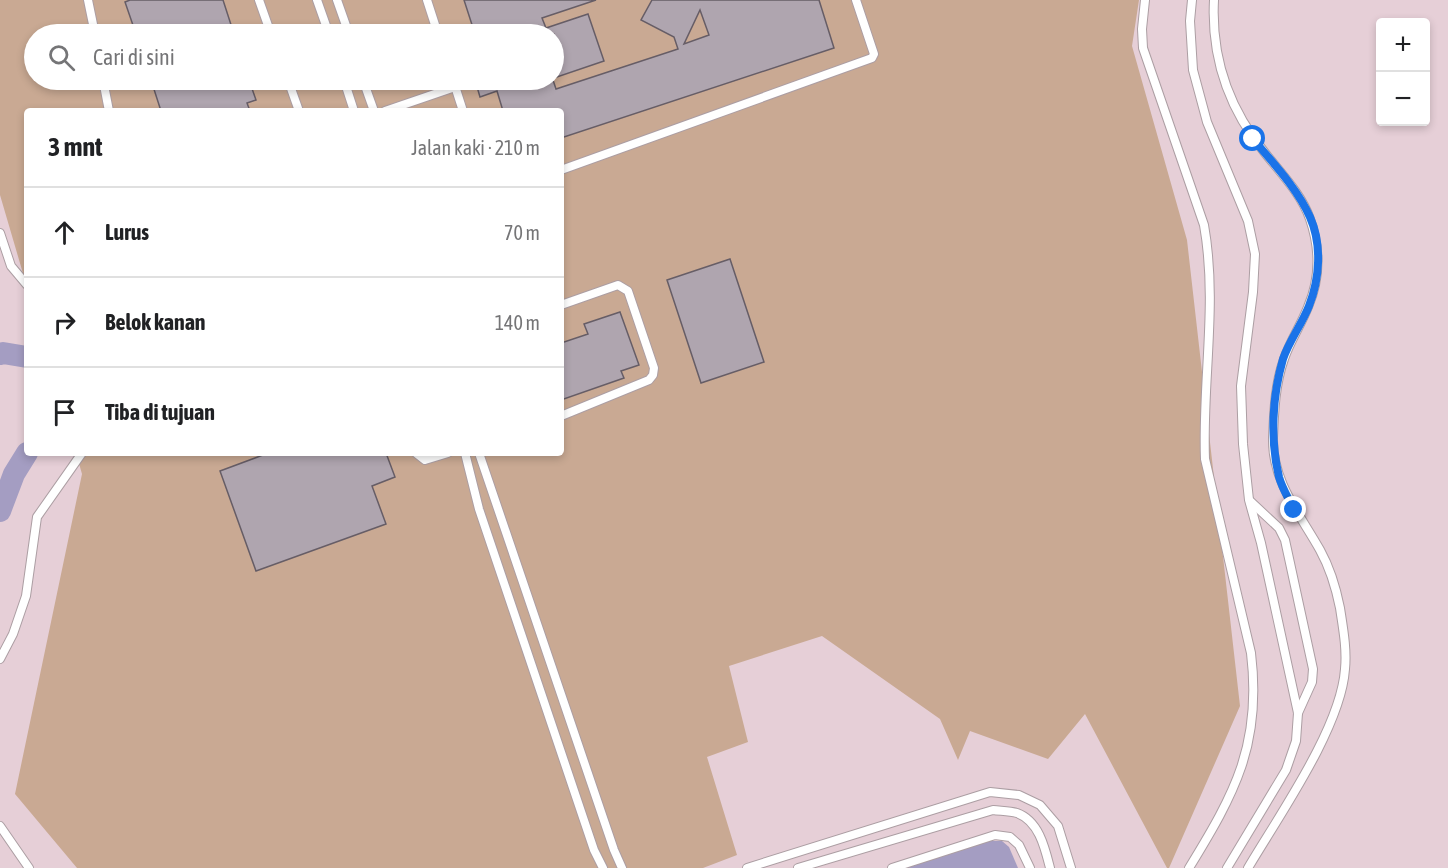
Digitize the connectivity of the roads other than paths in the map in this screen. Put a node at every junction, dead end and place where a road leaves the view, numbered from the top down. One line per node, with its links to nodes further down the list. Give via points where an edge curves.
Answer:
1 (88, 0): 10 (lane)
2 (259, 0): 11 (lane)
3 (317, 0): 12 (lane)
4 (337, 0): 13 (lane)
5 (426, 0): 14 (lane)
6 (856, 0): 27 (lane, via 872,58)
7 (1145, 0): 50 (lane, via 1143,48 1204,225 1208,247 1212,312 1205,459 1255,682 1254,710 1242,768 1230,798)
8 (1192, 0): 37 (lane, via 1193,70 1207,122 1248,221 1255,254 1241,386)
9 (1214, 0): 52 (lane, via 1219,66 1233,105 1310,217 1318,247 1317,274 1309,305 1284,358 1275,398 1273,442 1280,479 1294,510 1321,551 1335,585 1343,627 1345,670 1338,703 1324,737)
10 (93, 24)
11 (267, 24)
12 (325, 24)
13 (345, 24)
14 (434, 24)
15 (105, 90): 22 (lane)
16 (292, 90): 23 (lane)
17 (347, 90): 24 (lane)
18 (367, 90): 25 (lane)
19 (441, 90): 21 (lane)
20 (456, 90): 26 (lane)
21 (409, 107)
22 (108, 108)
23 (298, 108)
24 (353, 108)
25 (373, 108)
26 (463, 108)
27 (564, 169)
28 (0, 233): 29 (lane, via 11,266)
29 (24, 281)
30 (564, 304): 31 (lane, via 623,286 654,368 649,380)
31 (564, 415)
32 (80, 456): 38 (lane, via 37,517 26,596)
33 (419, 456): 34 (lane, via 424,460)
34 (438, 456)
35 (466, 456): 42 (lane, via 483,520)
36 (480, 456): 43 (lane)
37 (1249, 500): 39 (lane); 39 (lane, via 1280,528 1285,540 1313,669 1312,682)
38 (0, 659)
39 (1298, 713): 51 (lane, via 1296,741 1287,770)
40 (0, 826): 41 (lane)
41 (29, 868)
42 (603, 868)
43 (622, 868)
44 (747, 868): 49 (lane, via 990,792 1019,795 1040,805 1058,826)
45 (798, 868): 48 (lane, via 993,810 1018,813 1034,826)
46 (892, 868): 47 (lane, via 995,835 1010,837 1019,845)
47 (1030, 868)
48 (1050, 868)
49 (1071, 868)
50 (1188, 868)
51 (1227, 868)
52 (1248, 868)

